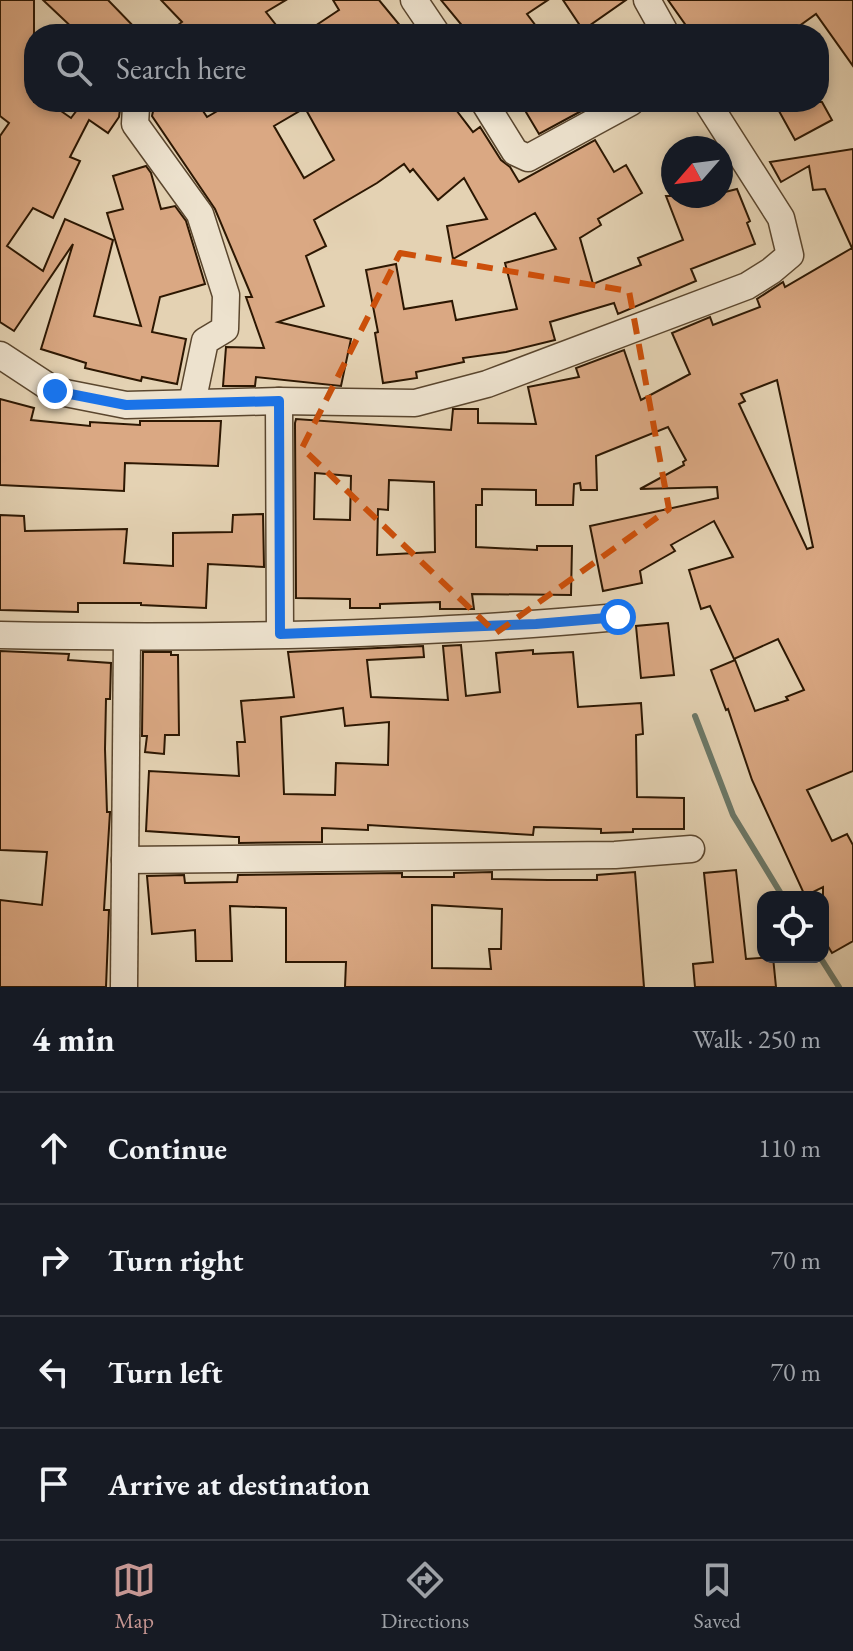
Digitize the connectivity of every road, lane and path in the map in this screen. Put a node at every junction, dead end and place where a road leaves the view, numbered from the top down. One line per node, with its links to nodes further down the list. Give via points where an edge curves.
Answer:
1 (414, 0): 3 (street)
2 (647, 0): 4 (street)
3 (430, 24)
4 (660, 24)
5 (136, 112): 11 (street, via 135,124 200,214 226,295 225,329 205,341)
6 (490, 112): 7 (street, via 515,152 528,158)
7 (613, 112)
8 (713, 112): 10 (street, via 781,218 790,255 771,271 747,286 487,384 415,403)
9 (0, 355): 11 (street, via 55,391 126,405)
10 (279, 401): 11 (street); 13 (street)
11 (192, 403)
12 (618, 617): 13 (street)
13 (280, 634): 15 (street)
14 (0, 635): 15 (street)
15 (127, 637): 17 (street)
16 (691, 849): 17 (street, via 615,855)
17 (125, 860): 18 (street)
18 (124, 987)

